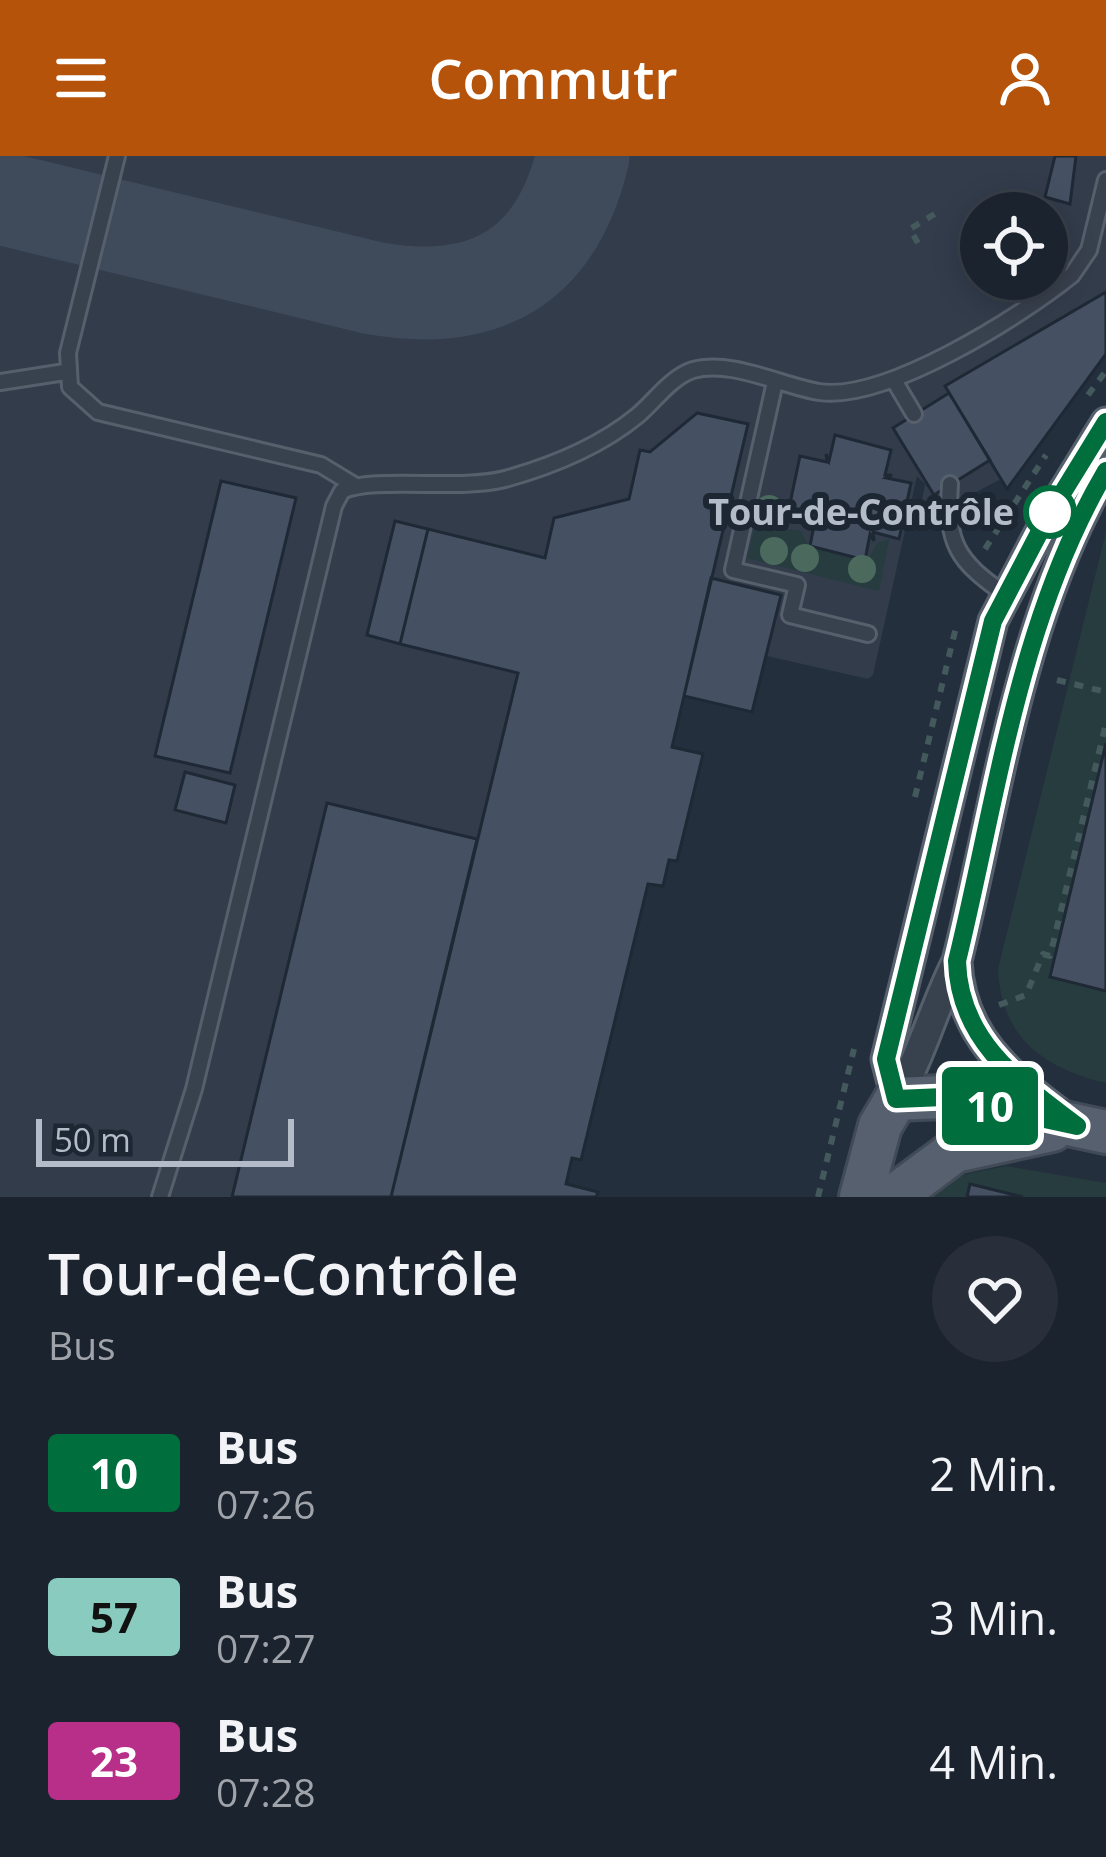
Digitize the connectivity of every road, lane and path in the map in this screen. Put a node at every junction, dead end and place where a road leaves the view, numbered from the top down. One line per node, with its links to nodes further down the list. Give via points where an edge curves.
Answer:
1 (117, 156): 5 (lane)
2 (1106, 180): 8 (lane, via 1089,250 1072,274)
3 (938, 212): 4 (path, via 910,229)
4 (918, 243)
5 (65, 372): 6 (lane); 13 (lane, via 79,400 98,412 321,465)
6 (0, 382)
7 (775, 382): 8 (lane, via 851,393); 13 (lane, via 694,370 611,435 541,467 467,485); 15 (lane, via 733,570 797,586 790,615)
8 (895, 382): 9 (lane)
9 (914, 414)
10 (1106, 422): 14 (street)
11 (1106, 471): 19 (street, via 1060,556 1038,623)
12 (950, 484): 14 (lane, via 954,547)
13 (354, 485): 24 (lane, via 334,506 194,1090)
14 (1006, 596): 22 (street, via 976,671 894,1019 886,1059)
15 (868, 634)
16 (1057, 680): 17 (path)
17 (1106, 692)
18 (1106, 723): 20 (path, via 1050,956 1043,954 1026,995)
19 (957, 961): 22 (street); 23 (street, via 979,1039 1004,1068)
20 (995, 1007)
21 (847, 1079): 25 (path)
22 (896, 1099): 23 (main road, via 944,1097); 26 (main road)
23 (1092, 1129): 27 (main road, via 971,1144 922,1170)
24 (160, 1197)
25 (818, 1197)
26 (861, 1197)
27 (893, 1197)

